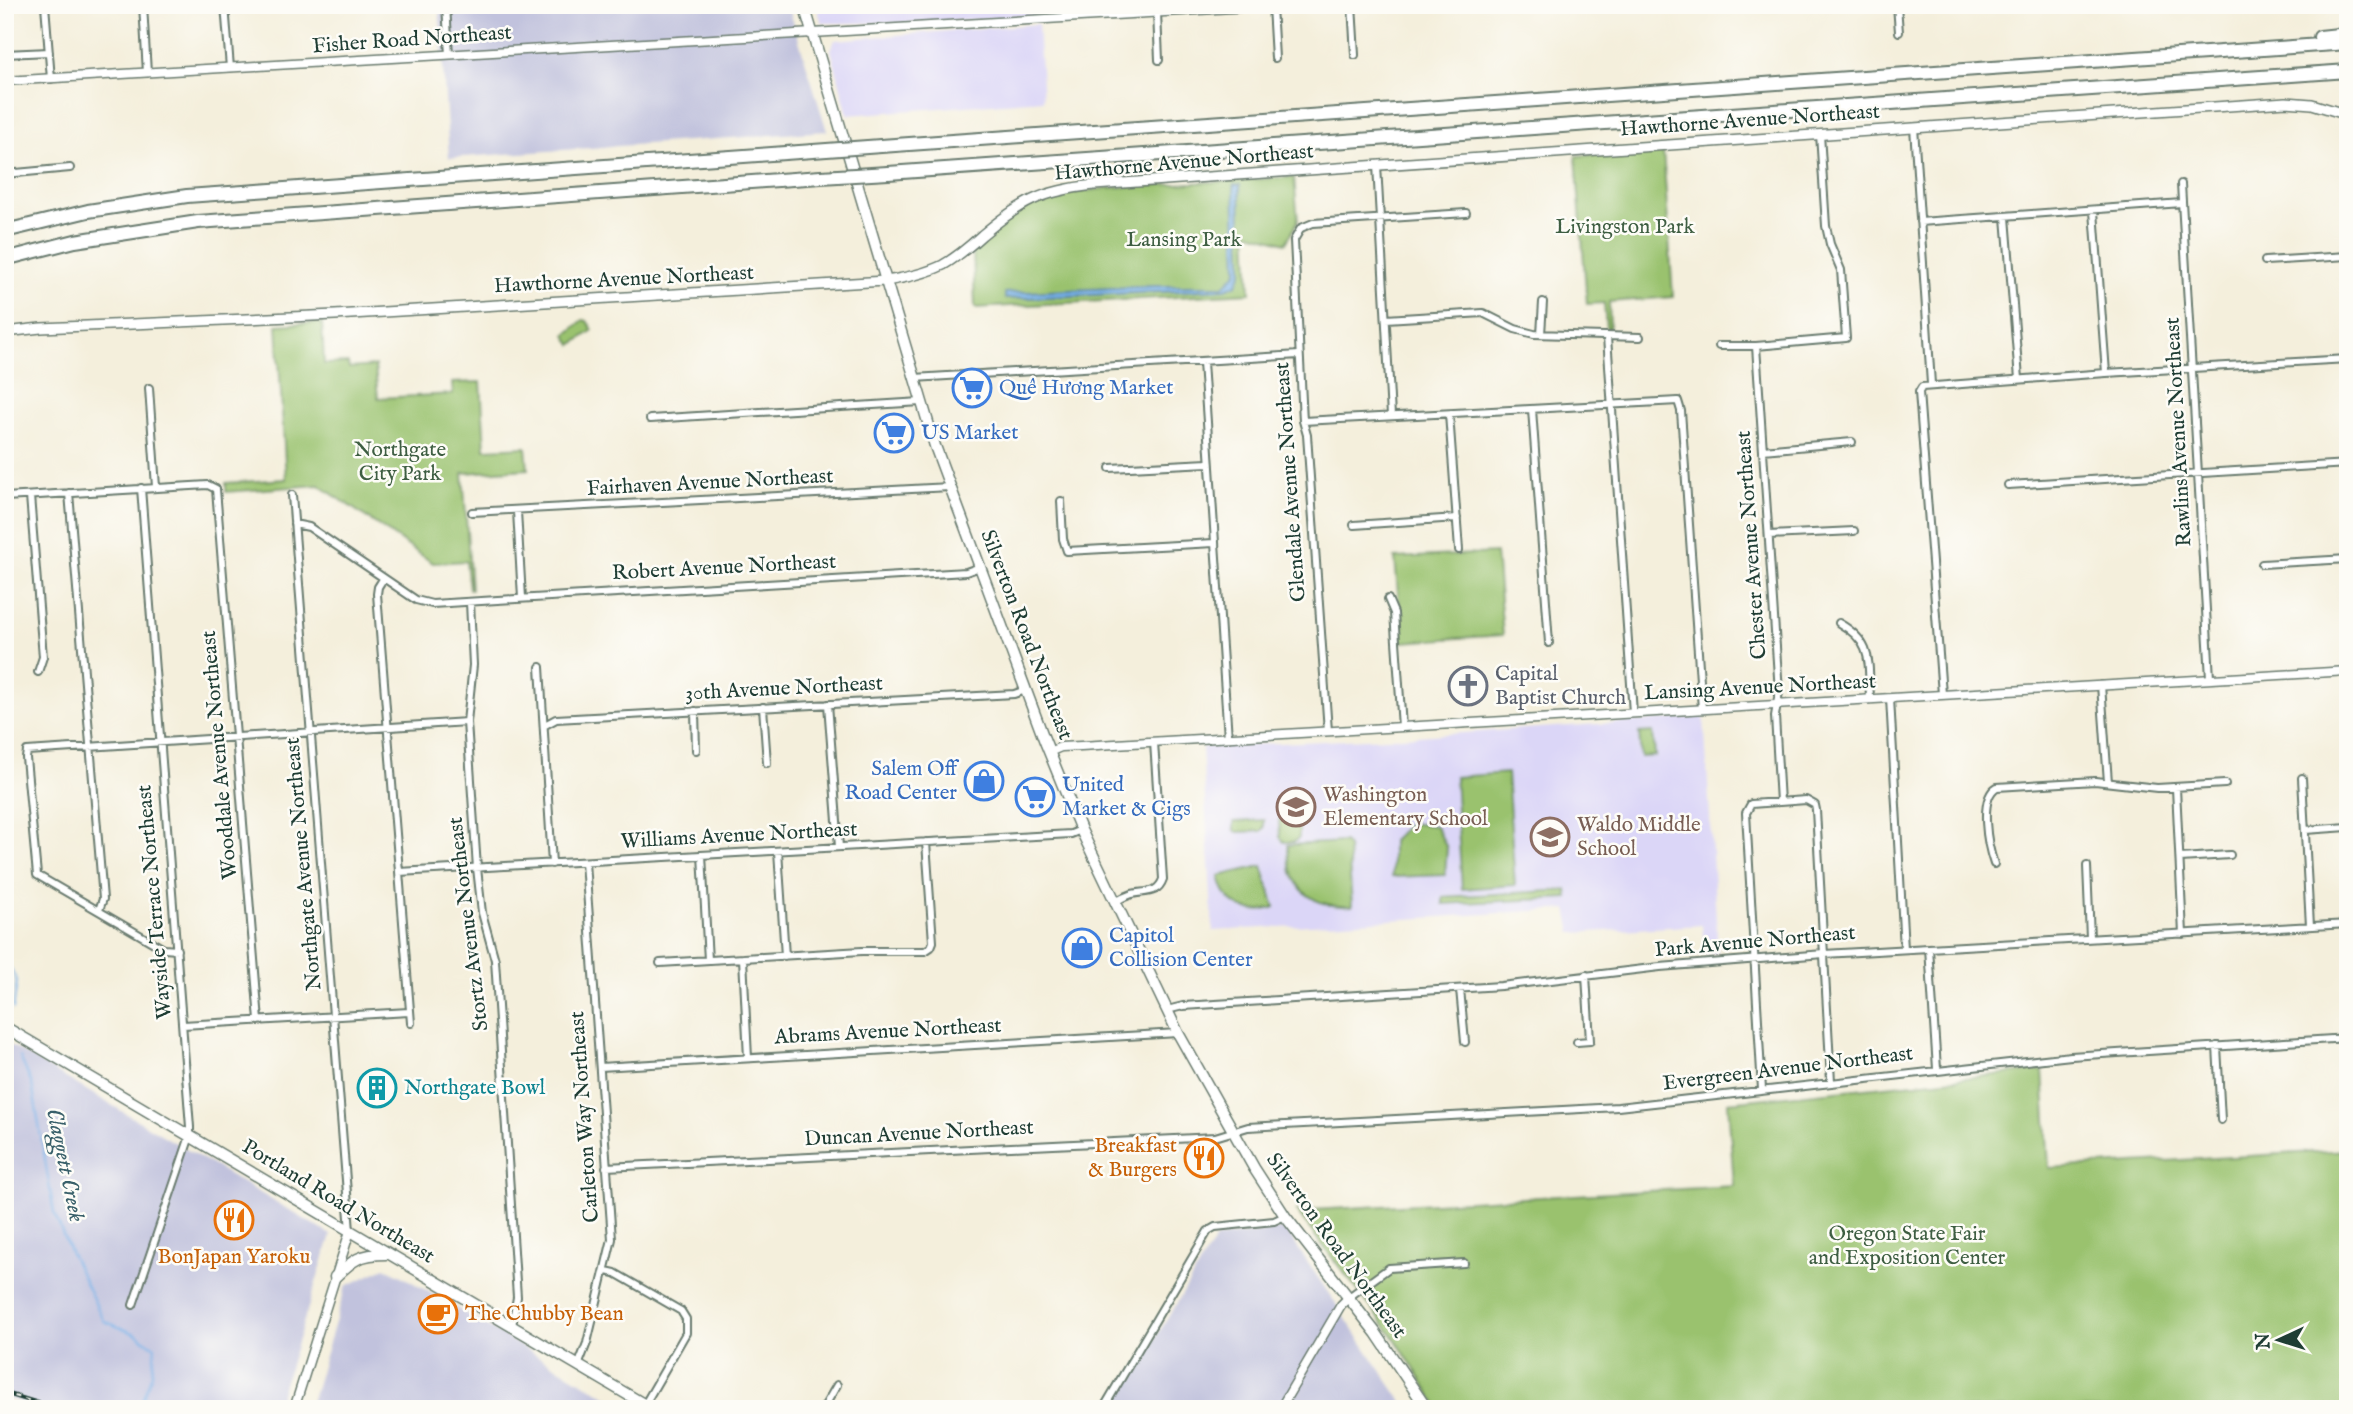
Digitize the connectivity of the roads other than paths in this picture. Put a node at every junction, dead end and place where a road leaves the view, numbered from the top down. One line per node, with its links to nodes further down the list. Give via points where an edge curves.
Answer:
1 (45, 5): 16 (street)
2 (143, 5): 25 (street)
3 (225, 5): 23 (street)
4 (446, 5): 19 (street)
5 (804, 5): 13 (main road, Silverton Road Northeast)
6 (1283, 5): 9 (street, Fisher Road Northeast)
7 (1352, 5): 20 (street)
8 (1897, 5): 12 (street)
9 (1272, 6): 11 (street, Fisher Road Northeast); 21 (street)
10 (1142, 9): 11 (street, Fisher Road Northeast); 13 (street, Fisher Road Northeast)
11 (1157, 12): 22 (street)
12 (1899, 32)
13 (812, 33): 19 (street, Fisher Road Northeast); 45 (main road, Silverton Road Northeast)
14 (2348, 34): 18 (highway, via 2261,42)
15 (2348, 43): 18 (highway)
16 (49, 52): 17 (street); 26 (street)
17 (5, 54)
18 (2199, 54): 41 (highway, bridge, via 218,193 100,208)
19 (449, 55): 23 (street, Fisher Road Northeast)
20 (1355, 55)
21 (1275, 58)
22 (1159, 60)
23 (230, 68): 25 (street, Fisher Road Northeast)
24 (2348, 72): 43 (highway, bridge, via 198,222 75,240)
25 (147, 74): 26 (street, Fisher Road Northeast)
26 (51, 79): 27 (street, Fisher Road Northeast)
27 (5, 81)
28 (2348, 116): 29 (main road, Hawthorne Avenue Northeast, via 2312,104 2286,102)
29 (1914, 127): 30 (main road, Hawthorne Avenue Northeast); 40 (street)
30 (1820, 134): 31 (main road, Hawthorne Avenue Northeast); 53 (street, via 1826,226 1841,270 1846,338)
31 (1377, 165): 39 (street); 45 (main road, Hawthorne Avenue Northeast, via 1055,190 1014,209 941,266)
32 (70, 168): 33 (street)
33 (5, 174)
34 (2181, 184): 35 (street, Rawlins Avenue Northeast)
35 (2182, 203): 36 (street); 57 (street, Rawlins Avenue Northeast)
36 (2094, 211): 38 (street); 58 (street)
37 (1466, 213): 39 (street)
38 (2006, 216): 40 (street); 60 (street)
39 (1381, 219): 47 (street); 54 (street, Glendale Avenue Northeast, via 1313,223 1299,231 1294,244)
40 (1920, 222): 61 (street)
41 (5, 231)
42 (2348, 256): 44 (street)
43 (5, 259)
44 (2264, 261)
45 (885, 281): 48 (main road, Hawthorne Avenue Northeast); 59 (main road, Silverton Road Northeast)
46 (1543, 302): 49 (street)
47 (1386, 318): 49 (street, via 1483,313 1525,332); 67 (street)
48 (5, 332)
49 (1541, 334): 50 (street)
50 (1607, 337): 51 (street); 64 (street)
51 (1640, 337)
52 (1719, 346): 53 (street)
53 (1756, 346): 71 (street, Chester Avenue Northeast)
54 (1299, 355): 56 (street); 69 (street, Glendale Avenue Northeast)
55 (2348, 359): 57 (street)
56 (1203, 362): 59 (street); 72 (street)
57 (2194, 369): 58 (street); 75 (street, Rawlins Avenue Northeast)
58 (2106, 373): 60 (street)
59 (914, 378): 63 (main road, Silverton Road Northeast)
60 (2019, 379): 61 (street)
61 (1931, 384): 109 (street, via 1919,392)
62 (149, 388): 77 (street)
63 (921, 402): 68 (street); 78 (main road, Silverton Road Northeast)
64 (1612, 405): 65 (street); 115 (street, via 1678,401 1681,411); 117 (street)
65 (1532, 409): 66 (street); 102 (street)
66 (1449, 414): 67 (street); 87 (street)
67 (1391, 416): 69 (street)
68 (650, 419)
69 (1303, 421): 122 (street, Glendale Avenue Northeast)
70 (1852, 442): 71 (street)
71 (1763, 450): 91 (street, Chester Avenue Northeast)
72 (1208, 463): 74 (street); 92 (street)
73 (2348, 464): 75 (street)
74 (1110, 468)
75 (2199, 473): 76 (street); 106 (street, Rawlins Avenue Northeast)
76 (2008, 485)
77 (156, 487): 79 (street); 124 (street, Wooddale Avenue Northeast, via 214,486 217,492)
78 (950, 487): 85 (street, Fairhaven Avenue Northeast); 96 (main road, Silverton Road Northeast)
79 (141, 488): 80 (street); 126 (street, Wayside Terrace Northeast)
80 (69, 493): 82 (street); 128 (street)
81 (292, 495): 88 (street, Northgate Avenue Northeast)
82 (30, 496): 83 (street); 105 (street, via 43,657)
83 (5, 497)
84 (1061, 501): 92 (street, via 1067,551)
85 (517, 511): 86 (street, Fairhaven Avenue Northeast); 98 (street)
86 (472, 512)
87 (1457, 518): 89 (street); 93 (street)
88 (294, 524): 97 (street, Robert Avenue Northeast, via 309,527); 123 (street, Northgate Avenue Northeast)
89 (1354, 525)
90 (1854, 531): 91 (street)
91 (1769, 535): 113 (street, Chester Avenue Northeast)
92 (1214, 543): 125 (street)
93 (1459, 550)
94 (2348, 559): 95 (street)
95 (2262, 564)
96 (980, 567): 98 (street, Robert Avenue Northeast, via 966,572); 108 (main road, Silverton Road Northeast)
97 (383, 579): 100 (street, Robert Avenue Northeast, via 424,602); 120 (street, via 377,590)
98 (522, 598): 100 (street, Robert Avenue Northeast)
99 (1388, 599): 121 (street, via 1394,613)
100 (470, 602): 118 (street, Stortz Avenue Northeast, via 473,665)
101 (1839, 623): 111 (street, via 1855,632 1867,649)
102 (1549, 643)
103 (540, 667): 119 (street)
104 (2348, 671): 106 (street, Lansing Avenue Northeast)
105 (38, 672)
106 (2210, 678): 107 (street, Lansing Avenue Northeast)
107 (2101, 685): 109 (street, Lansing Avenue Northeast); 133 (street)
108 (1026, 690): 112 (street, 30th Avenue Northeast); 130 (main road, Silverton Road Northeast)
109 (1941, 694): 110 (street, Lansing Avenue Northeast)
110 (1890, 698): 111 (street, Lansing Avenue Northeast); 158 (street)
111 (1870, 699): 113 (street, Lansing Avenue Northeast)
112 (828, 704): 114 (street, 30th Avenue Northeast); 141 (street)
113 (1777, 704): 115 (street, Lansing Avenue Northeast); 136 (street, Chester Avenue Northeast)
114 (763, 707): 116 (street, 30th Avenue Northeast); 131 (street)
115 (1702, 709): 117 (street, Lansing Avenue Northeast)
116 (695, 711): 119 (street, 30th Avenue Northeast, via 556,719); 129 (street)
117 (1633, 713): 121 (street, Lansing Avenue Northeast)
118 (467, 722): 120 (street); 150 (street, Stortz Avenue Northeast)
119 (545, 725): 147 (street)
120 (386, 727): 123 (street); 151 (street)
121 (1402, 727): 122 (street, Lansing Avenue Northeast)
122 (1328, 731): 125 (street, Lansing Avenue Northeast)
123 (311, 732): 124 (street); 171 (street, Northgate Avenue Northeast)
124 (236, 736): 126 (street); 172 (street, Wooddale Avenue Northeast)
125 (1228, 738): 127 (street, Lansing Avenue Northeast)
126 (159, 741): 128 (street); 160 (street, Wayside Terrace Northeast)
127 (1154, 742): 130 (street, Lansing Avenue Northeast); 152 (street, via 1163,879 1154,891)
128 (89, 745): 153 (street, via 103,899); 153 (street, via 27,751 26,758 37,875)
129 (696, 750)
130 (1049, 751): 138 (main road, Silverton Road Northeast)
131 (767, 763)
132 (2302, 778): 139 (street)
133 (2108, 782): 135 (street); 148 (street, via 1991,790 1986,804)
134 (2225, 784): 135 (street)
135 (2176, 788): 145 (street)
136 (1780, 802): 161 (street, via 1806,800 1815,805); 164 (street, via 1747,808)
137 (2348, 827): 139 (street)
138 (1082, 830): 140 (street, Williams Avenue Northeast); 152 (main road, Silverton Road Northeast)
139 (2305, 830): 155 (street)
140 (926, 842): 141 (street, Williams Avenue Northeast); 162 (street, via 931,947 925,951)
141 (839, 847): 142 (street, Williams Avenue Northeast)
142 (778, 851): 143 (street, Williams Avenue Northeast); 162 (street)
143 (702, 855): 146 (street, Williams Avenue Northeast); 165 (street)
144 (2230, 855): 145 (street)
145 (2180, 858): 156 (street)
146 (585, 862): 147 (street, Williams Avenue Northeast); 182 (street, Carleton Way Northeast)
147 (552, 864): 150 (street, Williams Avenue Northeast)
148 (1994, 864)
149 (2087, 866): 157 (street)
150 (477, 868): 151 (street, Williams Avenue Northeast); 198 (street, Stortz Avenue Northeast, via 496,974 517,1297)
151 (399, 872): 170 (street)
152 (1115, 902): 169 (main road, Silverton Road Northeast)
153 (99, 910): 160 (street, via 164,949)
154 (2348, 924): 155 (street, Park Avenue Northeast)
155 (2310, 926): 156 (street, Park Avenue Northeast)
156 (2183, 934): 157 (street, Park Avenue Northeast)
157 (2090, 938): 159 (street, Park Avenue Northeast)
158 (1904, 948): 159 (street, Park Avenue Northeast); 161 (street, Park Avenue Northeast)
159 (1930, 948): 183 (street)
160 (177, 950): 174 (street, Wayside Terrace Northeast)
161 (1824, 954): 164 (street, Park Avenue Northeast); 184 (street)
162 (785, 956): 163 (street)
163 (743, 958): 165 (street); 181 (street)
164 (1753, 959): 167 (street, Park Avenue Northeast); 185 (street)
165 (708, 960): 166 (street)
166 (660, 963)
167 (1586, 975): 168 (street, Park Avenue Northeast); 179 (street, via 1590,1041)
168 (1460, 989): 169 (street, Park Avenue Northeast); 178 (street)
169 (1167, 1010): 176 (main road, Silverton Road Northeast)
170 (409, 1012): 171 (street); 173 (street)
171 (334, 1017): 172 (street); 191 (street, Northgate Avenue Northeast)
172 (259, 1021): 174 (street)
173 (411, 1023)
174 (183, 1025): 188 (street, Wayside Terrace Northeast)
175 (5, 1027): 188 (main road, Portland Road Northeast)
176 (1178, 1033): 181 (street, Abrams Avenue Northeast); 187 (main road, Silverton Road Northeast)
177 (2348, 1038): 180 (street, Evergreen Avenue Northeast)
178 (1465, 1042)
179 (1577, 1042)
180 (2217, 1046): 183 (street, Evergreen Avenue Northeast); 186 (street)
181 (748, 1058): 182 (street, Abrams Avenue Northeast)
182 (600, 1067): 189 (street, Carleton Way Northeast)
183 (1937, 1069): 184 (street, Evergreen Avenue Northeast)
184 (1831, 1082): 185 (street, Evergreen Avenue Northeast)
185 (1762, 1090): 187 (street, Evergreen Avenue Northeast, via 1605,1108 1248,1127)
186 (2221, 1120)
187 (1233, 1132): 189 (street, Duncan Avenue Northeast, via 1215,1137); 190 (main road, Silverton Road Northeast)
188 (190, 1136): 191 (main road, Portland Road Northeast); 197 (street, Wayside Terrace Northeast)
189 (606, 1167): 194 (street, Carleton Way Northeast, via 612,1239)
190 (1285, 1216): 196 (main road, Silverton Road Northeast); 204 (street, via 1208,1231)
191 (350, 1231): 192 (main road, Portland Road Northeast); 195 (street)
192 (389, 1254): 195 (main road, via 356,1258); 198 (main road, Portland Road Northeast)
193 (1464, 1263): 196 (street, via 1389,1268)
194 (606, 1271): 199 (street, Carleton Way Northeast); 201 (street, via 681,1311 686,1319 686,1333)
195 (335, 1277): 202 (street)
196 (1349, 1297): 205 (street); 206 (main road, Silverton Road Northeast)
197 (133, 1305)
198 (512, 1326): 199 (main road, Portland Road Northeast)
199 (579, 1366): 201 (main road, Portland Road Northeast)
200 (837, 1385): 203 (street)
201 (648, 1406)
202 (294, 1409)
203 (823, 1409)
204 (1103, 1409)
205 (1280, 1409)
206 (1427, 1409)

